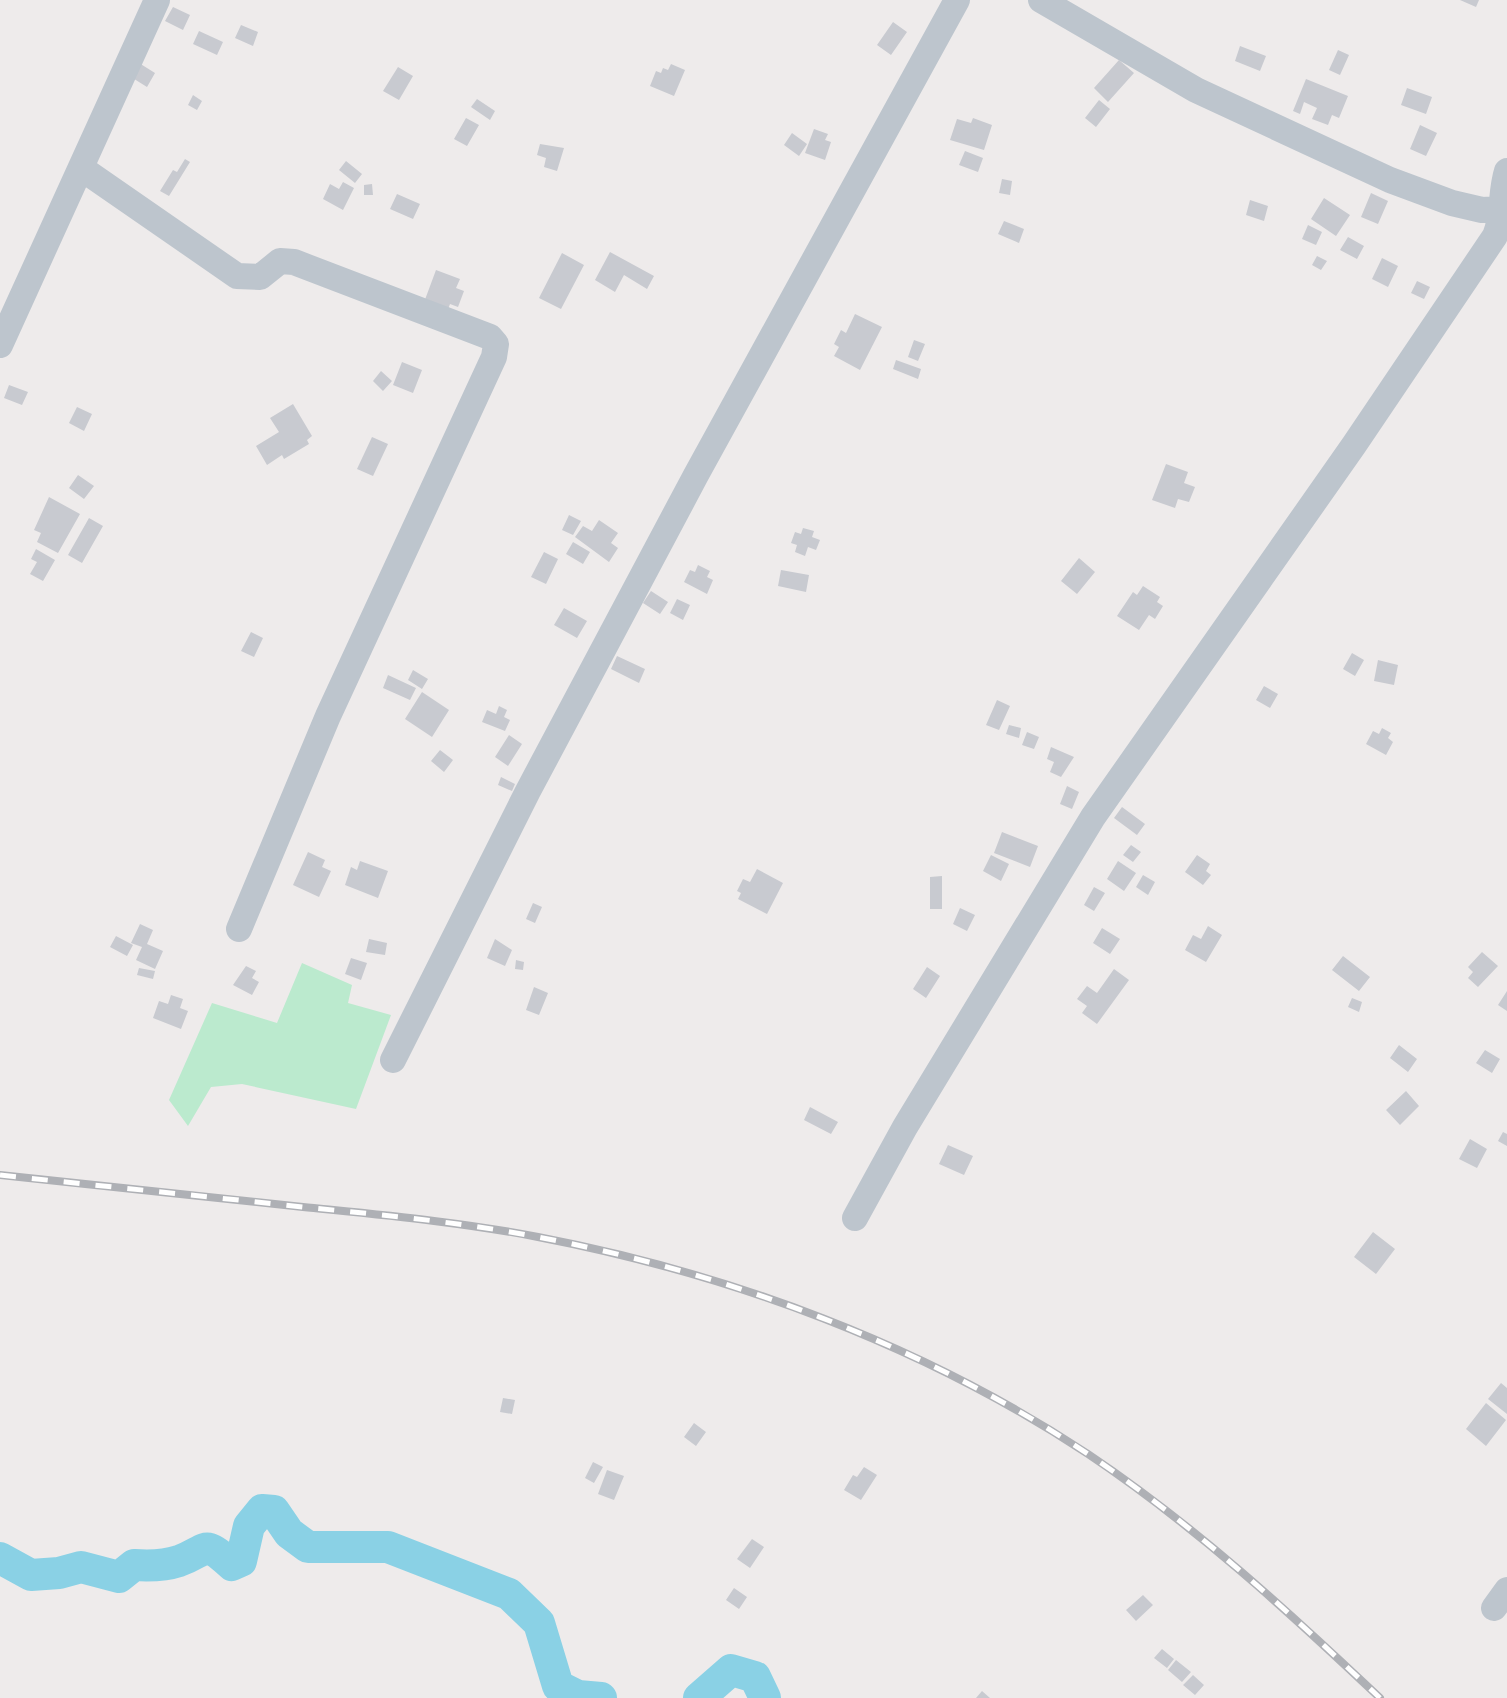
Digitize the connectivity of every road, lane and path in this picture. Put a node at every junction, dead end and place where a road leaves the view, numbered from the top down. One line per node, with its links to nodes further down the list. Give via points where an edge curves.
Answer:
1 (157, 0): 4 (street)
2 (957, 0): 9 (street, via 689,487)
3 (1041, 0): 6 (street, via 1196,90 1390,180 1482,210)
4 (81, 168): 7 (street); 8 (street, via 237,276 260,277 280,261 293,262 490,337 496,344 494,357 328,716)
5 (1507, 171): 6 (street)
6 (1502, 209): 10 (street, via 1500,226 1488,247 1093,817)
7 (0, 345)
8 (239, 929)
9 (393, 1060)
10 (855, 1218)

